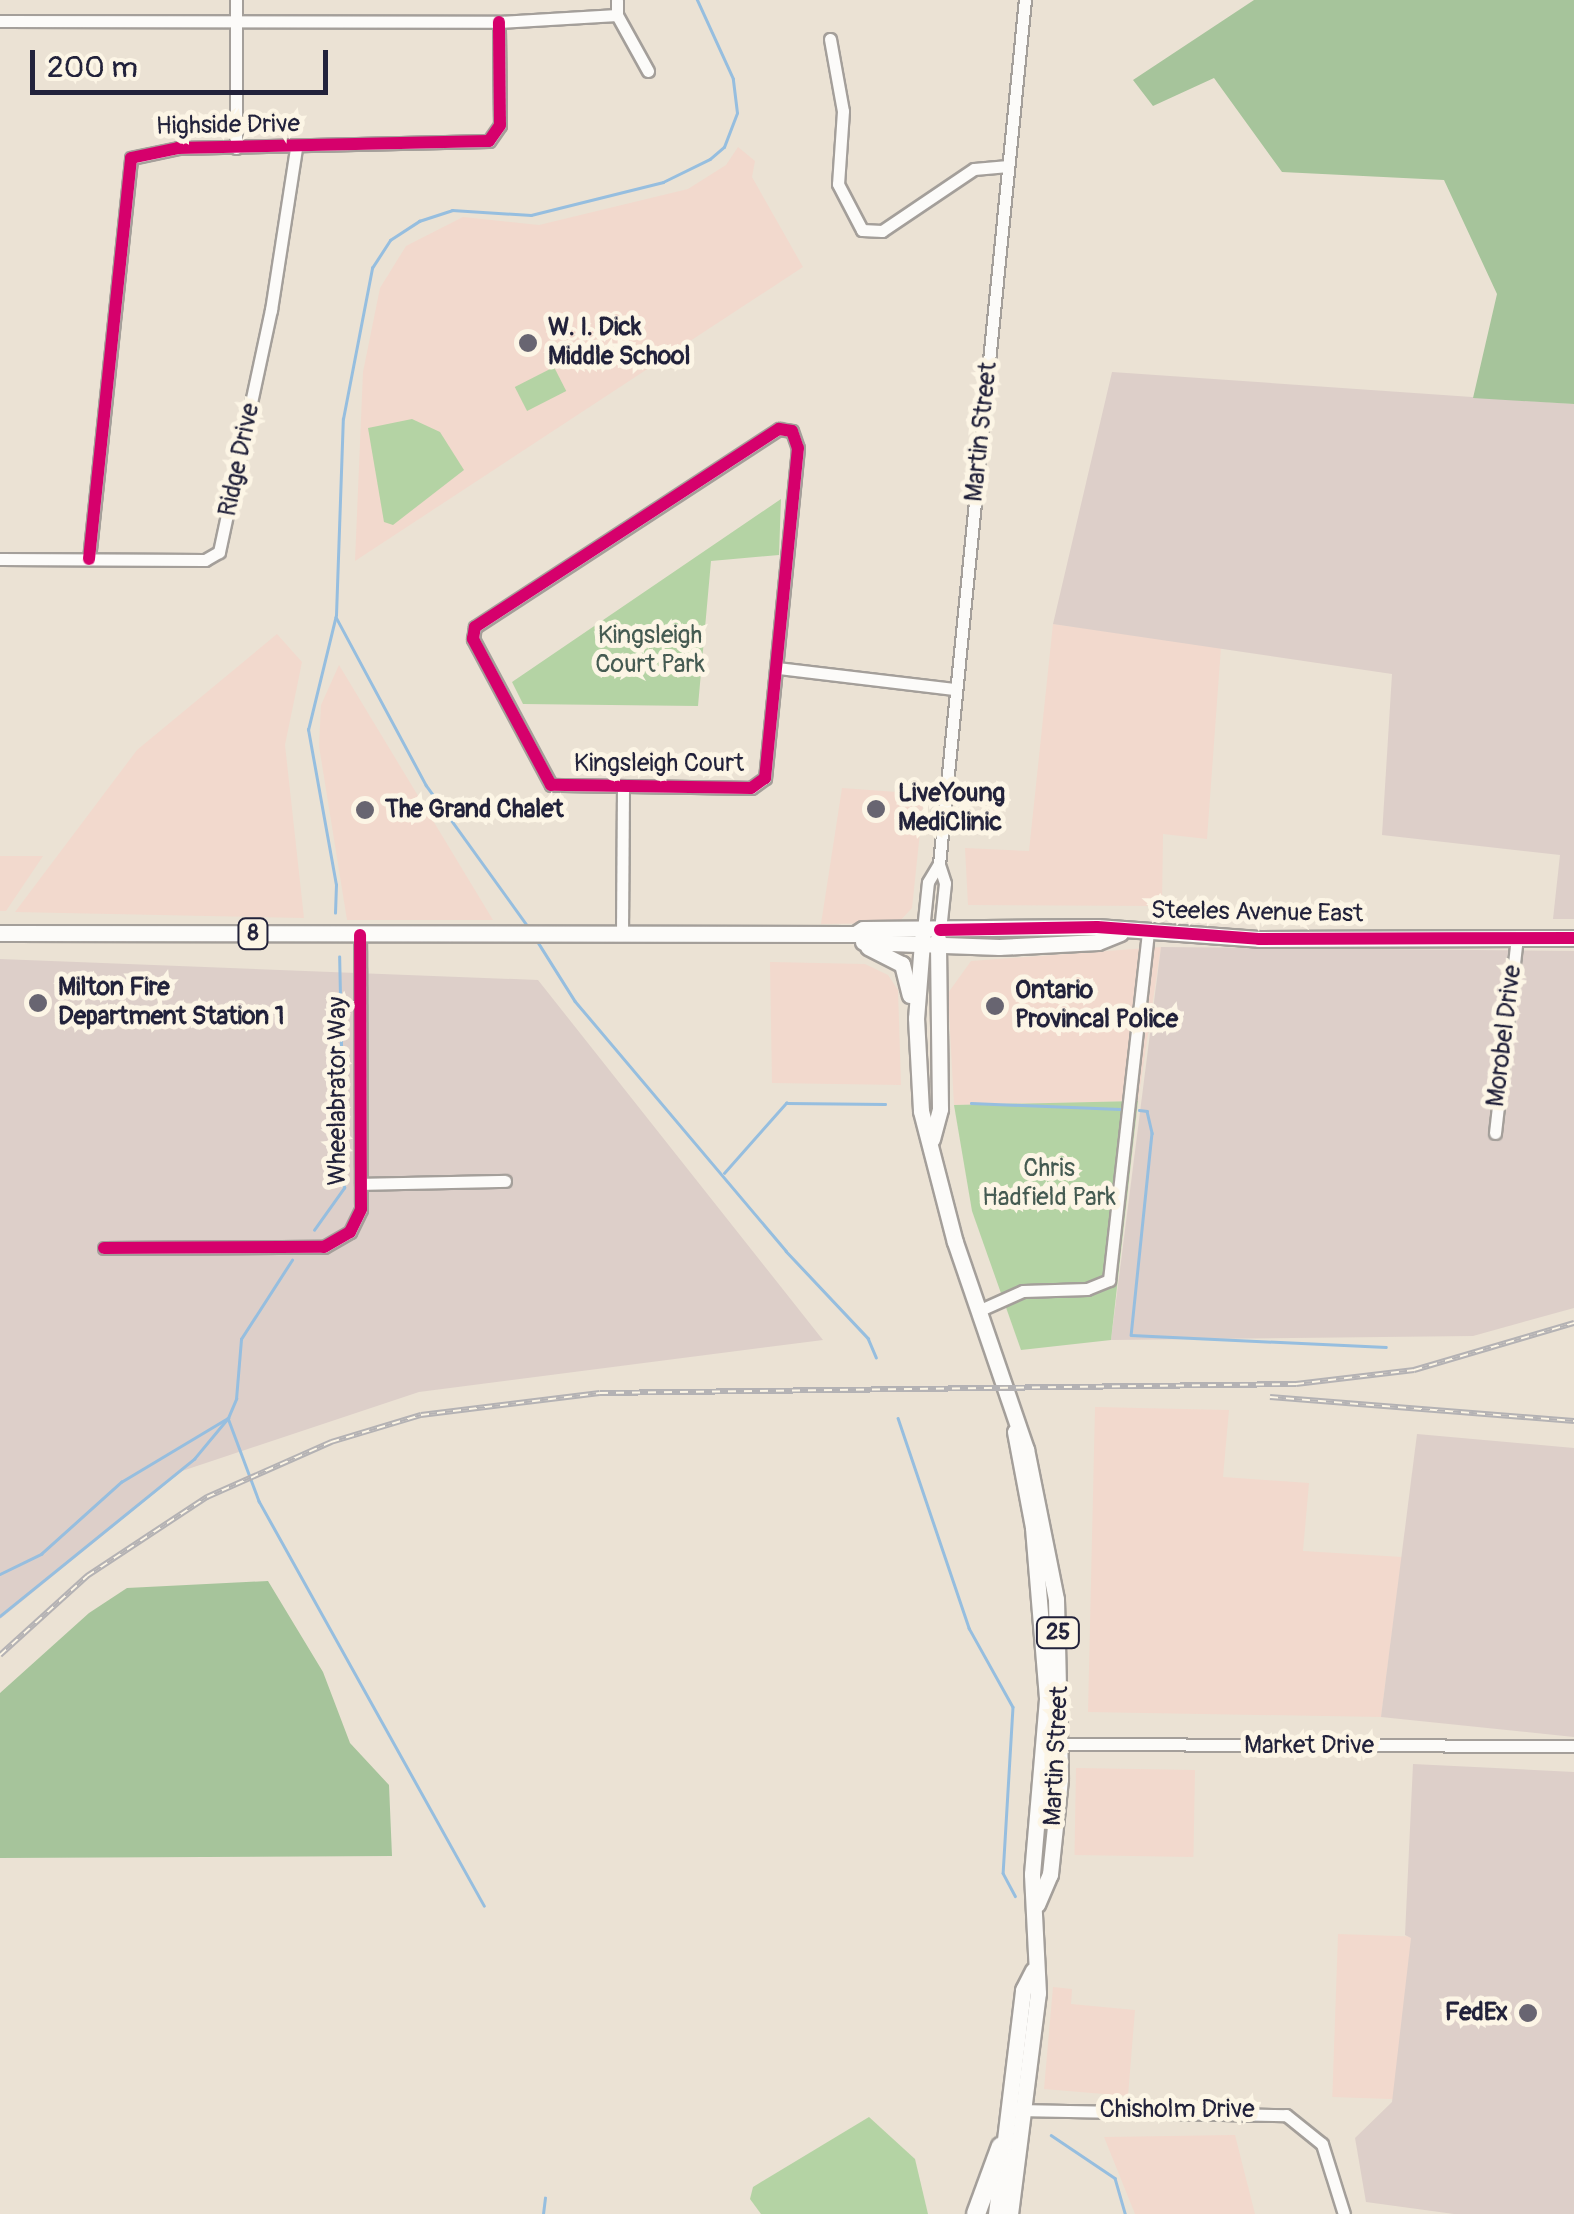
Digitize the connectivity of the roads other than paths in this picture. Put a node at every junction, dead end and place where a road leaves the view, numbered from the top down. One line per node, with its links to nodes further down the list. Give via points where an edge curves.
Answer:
1 (236, 0): 5 (street)
2 (617, 0): 4 (street)
3 (1025, 0): 12 (street, Martin Street)
4 (616, 15): 7 (street); 9 (street)
5 (236, 20): 6 (street); 7 (street); 10 (street)
6 (0, 21)
7 (500, 22): 11 (street, Highside Drive, via 500,125 489,141)
8 (830, 39): 12 (street, via 844,112 838,184 862,230 882,231 974,170)
9 (648, 71)
10 (236, 148): 11 (street, Highside Drive); 14 (street, Highside Drive, via 144,150 128,166)
11 (296, 148): 14 (street, Ridge Drive, via 272,310 219,552 206,560)
12 (1008, 166): 16 (street, Martin Street)
13 (0, 559): 14 (street, Ridge Drive)
14 (89, 559)
15 (778, 668): 16 (street); 17 (street, Kingsleigh Court, via 769,765 761,783); 17 (street, Kingsleigh Court, via 798,448 785,428 472,632 544,778 556,786)
16 (955, 689): 23 (street, Martin Street, via 939,864 944,883)
17 (623, 789): 18 (street)
18 (622, 932): 21 (main road, Steeles Avenue East / 8); 22 (main road, Steeles Avenue East / 8)
19 (0, 933): 21 (main road, Steeles Avenue East / 8)
20 (1148, 934): 23 (main road, Steeles Avenue East / 8, via 1097,927); 24 (main road, Steeles Avenue East / 8); 32 (street, via 1110,1280 1023,1291)
21 (360, 935): 30 (street, Wheelabrator Way)
22 (859, 938): 23 (main road, Steeles Avenue East / 8); 26 (main road, via 902,964)
23 (930, 938): 26 (main road, Martin Street / 25); 28 (main road, Martin Street / 25, via 940,1108)
24 (1517, 938): 25 (main road, Steeles Avenue East / 8); 27 (street, Morobel Drive)
25 (1574, 938)
26 (916, 1018): 28 (main road, Martin Street / 25, via 922,1110)
27 (1495, 1133)
28 (932, 1140): 32 (main road, Martin Street / 25)
29 (504, 1181): 30 (street)
30 (361, 1184): 31 (street, Wheelabrator Way, via 356,1222 332,1246)
31 (104, 1248)
32 (978, 1310): 33 (main road, Martin Street / 25)
33 (1015, 1432): 34 (main road, Martin Street / 25, via 1045,1634); 35 (main road, Martin Street / 25, via 1028,1455 1052,1564)
34 (1044, 1744): 35 (street, Market Drive); 37 (main road, Martin Street / 25, via 1032,1874)
35 (1061, 1744): 36 (street, Market Drive); 37 (main road, Martin Street / 25, via 1050,1874)
36 (1574, 1746)
37 (1037, 1904): 38 (main road, Martin Street / 25)
38 (1015, 2110): 39 (main road, Martin Street / 25); 42 (main road, Martin Street / 25); 43 (street, Chisholm Drive, via 1286,2114 1322,2144)
39 (1002, 2146): 40 (highway); 41 (main road, Martin Street / 25)
40 (976, 2214)
41 (996, 2214)
42 (1010, 2214)
43 (1344, 2214)

